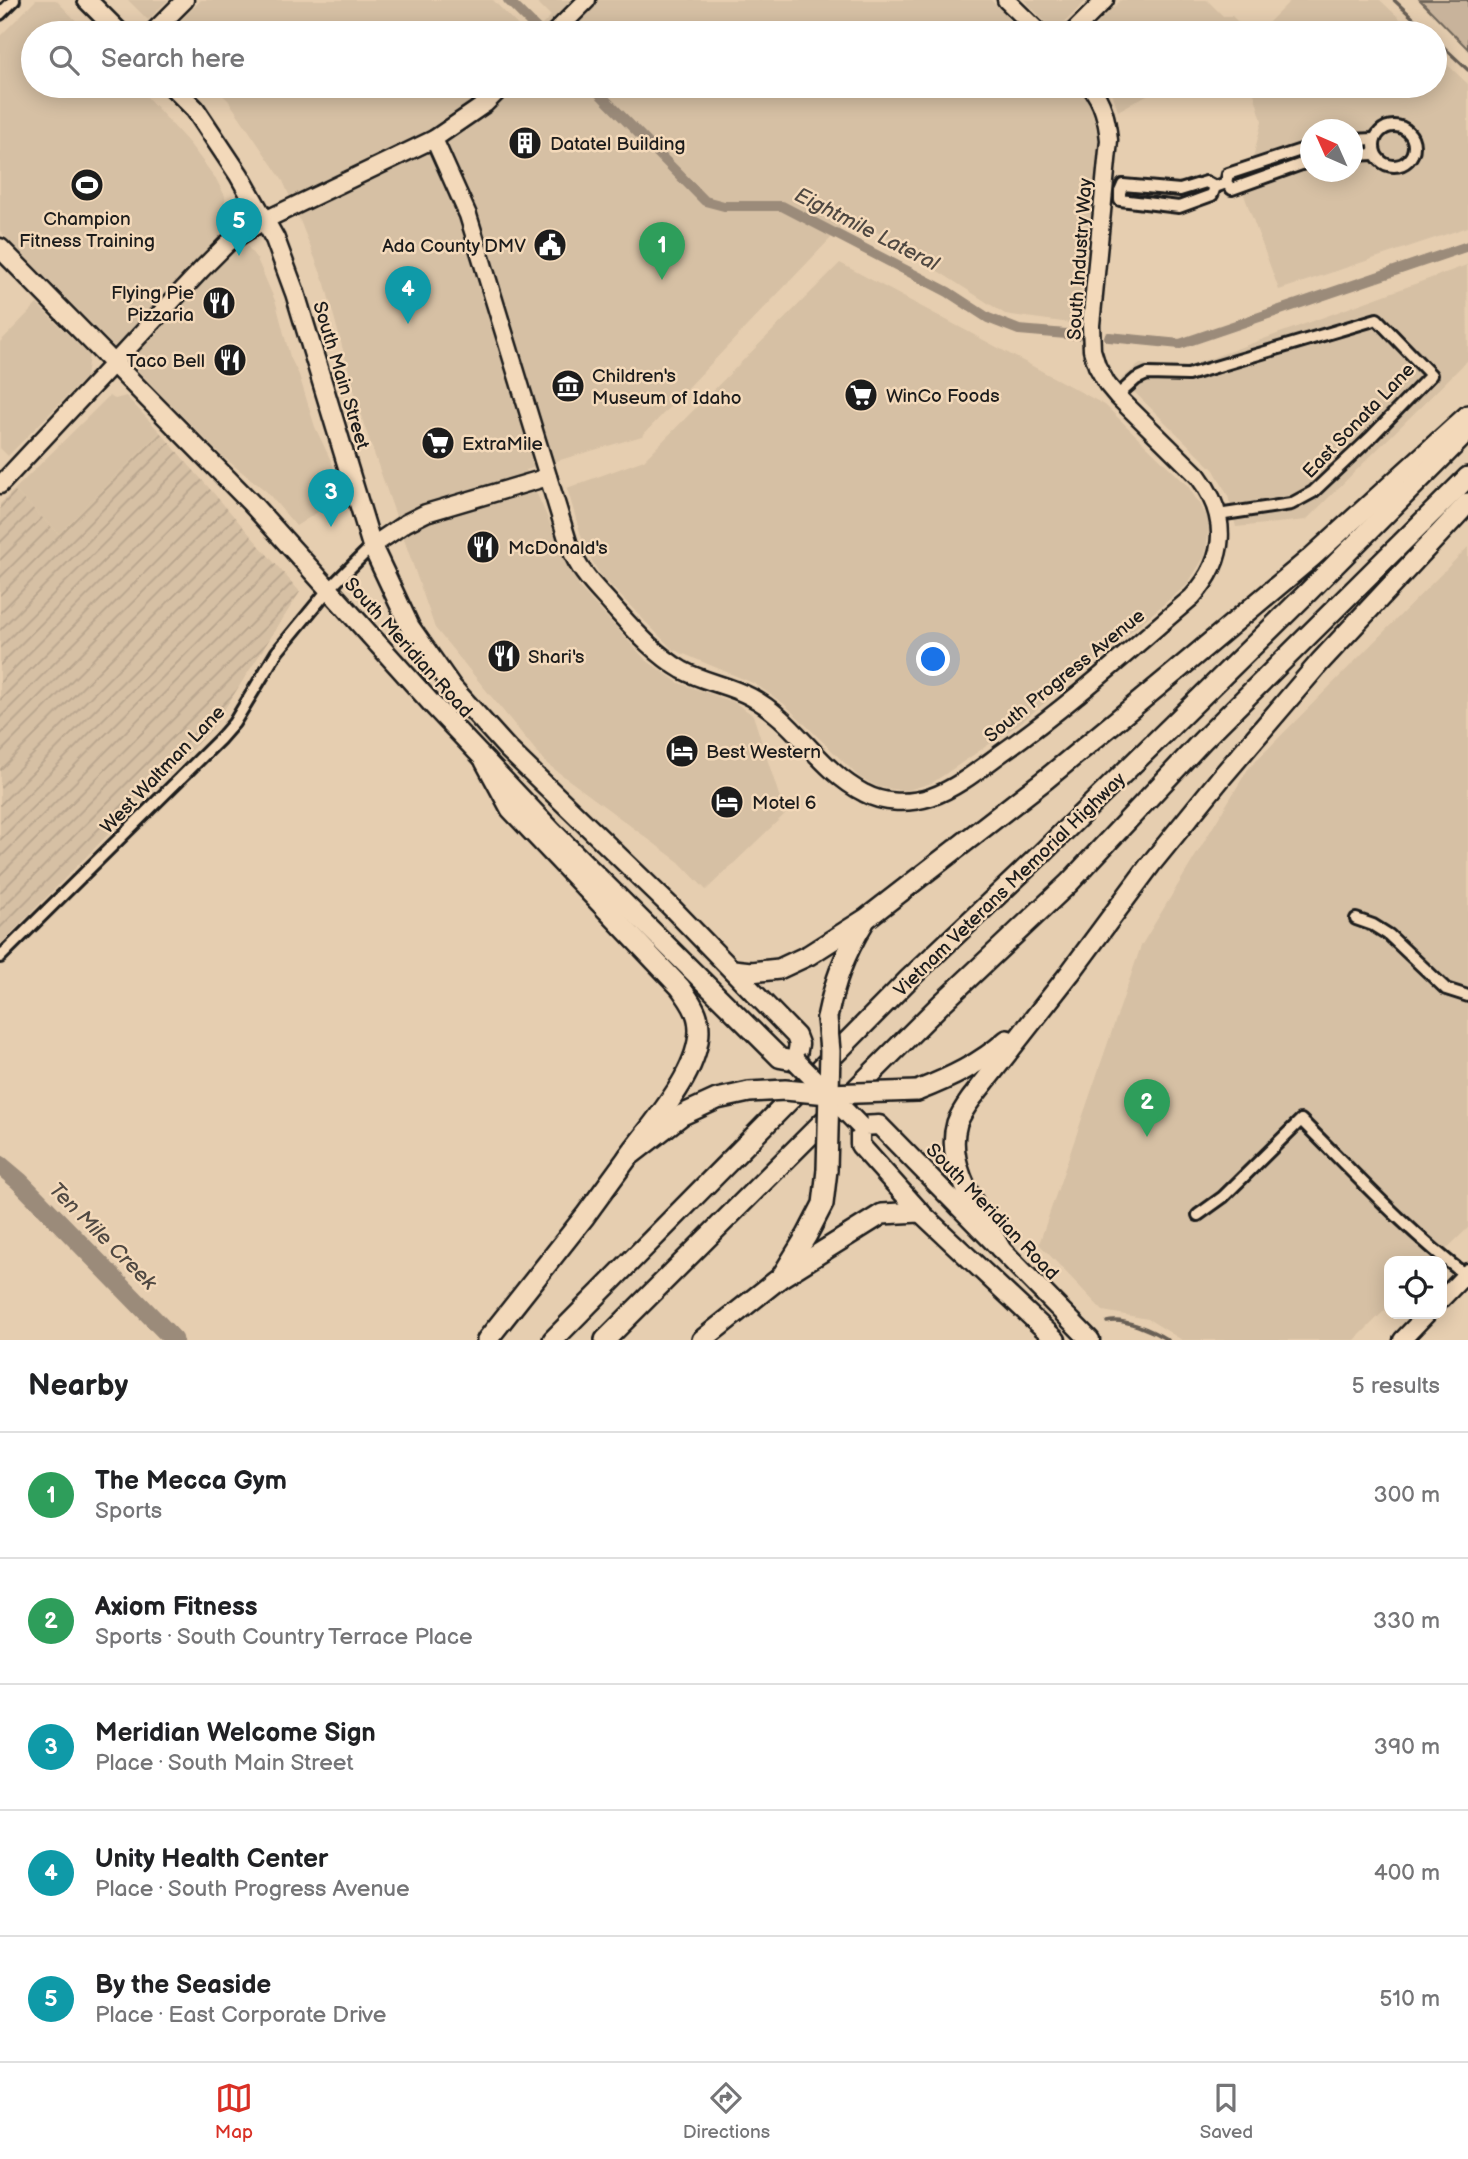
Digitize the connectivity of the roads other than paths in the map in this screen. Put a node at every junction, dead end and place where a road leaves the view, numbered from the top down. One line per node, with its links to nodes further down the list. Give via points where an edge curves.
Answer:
1 (14, 0): 7 (street)
2 (87, 0): 8 (main road)
3 (185, 0): 9 (street)
4 (587, 0): 10 (street)
5 (1006, 0): 11 (street)
6 (1105, 0): 12 (street)
7 (0, 14)
8 (108, 21)
9 (164, 21)
10 (566, 21)
11 (1028, 21)
12 (1084, 21)
13 (184, 98): 26 (main road, South Main Street)
14 (490, 98): 17 (street)
15 (1099, 98): 25 (street, South Industry Way, via 1107,119)
16 (1374, 138): 18 (street); 20 (street); 20 (street, via 1383,128 1397,125 1409,132 1414,144 1411,157 1400,165 1388,166)
17 (434, 139): 26 (street); 32 (street, South Progress Avenue, via 468,215)
18 (1363, 139)
19 (1300, 151): 23 (street, via 1228,174)
20 (1375, 154): 21 (street)
21 (1363, 155)
22 (1300, 165): 23 (street, via 1232,189)
23 (1226, 183): 24 (street)
24 (1215, 187): 25 (street, via 1206,182 1180,190 1123,186); 25 (street, via 1212,195 1179,206 1121,200)
25 (1113, 191): 29 (street, South Industry Way, via 1091,339 1097,366)
26 (265, 220): 28 (street, via 228,243); 37 (main road, South Main Street, via 295,293)
27 (0, 248): 28 (main road, South Meridian Road)
28 (114, 364): 34 (street); 38 (main road, South Meridian Road, via 252,503)
29 (1117, 396): 36 (street, South Industry Way, via 1198,476); 36 (street, East Sonata Lane, via 1147,374 1188,375 1377,319 1432,375 1313,492 1291,504)
30 (1468, 415): 43 (highway, via 1312,558 1046,779)
31 (1468, 431): 61 (highway, Vietnam Veterans Memorial Highway, via 909,979)
32 (548, 477): 37 (street, via 426,513); 39 (street, South Progress Avenue, via 576,562 650,645 681,669 762,703 841,778 864,794 883,800 931,797 974,773 1052,717)
33 (1468, 477): 62 (highway, Vietnam Veterans Memorial Highway, via 1212,732 1069,883 941,1004)
34 (0, 485)
35 (1468, 503): 48 (highway, via 1320,662 1220,779)
36 (1218, 516): 39 (street, South Industry Way, via 1213,565)
37 (372, 546): 38 (street, West Waltman Lane); 40 (main road, South Main Street, via 410,627)
38 (328, 590): 41 (main road, via 372,620 477,736); 42 (main road, South Meridian Road); 45 (street, West Waltman Lane, via 277,652 220,739)
39 (1192, 597)
40 (452, 687): 41 (main road, South Meridian Road)
41 (509, 749): 46 (main road, South Meridian Road)
42 (485, 761): 49 (main road, South Meridian Road, via 780,1058); 52 (highway, via 511,809 681,987 698,1020 699,1044 690,1072)
43 (867, 918): 46 (highway, via 779,969); 50 (highway, bridge, via 849,947 827,1018)
44 (1356, 919): 47 (street, via 1390,935 1446,989)
45 (0, 957)
46 (733, 970): 49 (main road, South Meridian Road, via 796,1036)
47 (1468, 996)
48 (1042, 1010): 50 (highway, bridge, via 990,1055 951,1078 917,1091); 55 (highway, via 971,1099 958,1122 954,1144 967,1189)
49 (796, 1060): 50 (main road, South Meridian Road, bridge)
50 (828, 1094): 51 (main road, South Meridian Road, bridge); 52 (highway, bridge, via 785,1090 717,1099 682,1115); 57 (highway, bridge, via 822,1204)
51 (860, 1126): 53 (main road, South Meridian Road, via 860,1145); 55 (main road, South Meridian Road, via 879,1125)
52 (628, 1157): 60 (highway)
53 (920, 1212): 57 (highway, via 882,1214); 64 (main road, South Meridian Road)
54 (1198, 1215): 56 (street, via 1223,1197 1301,1120 1408,1227)
55 (1000, 1248): 65 (main road, South Meridian Road)
56 (1467, 1275): 58 (street)
57 (780, 1278): 63 (highway)
58 (1447, 1294)
59 (1422, 1319): 66 (street)
60 (487, 1340)
61 (553, 1340)
62 (605, 1340)
63 (702, 1340)
64 (1056, 1340)
65 (1090, 1340)
66 (1402, 1340)

